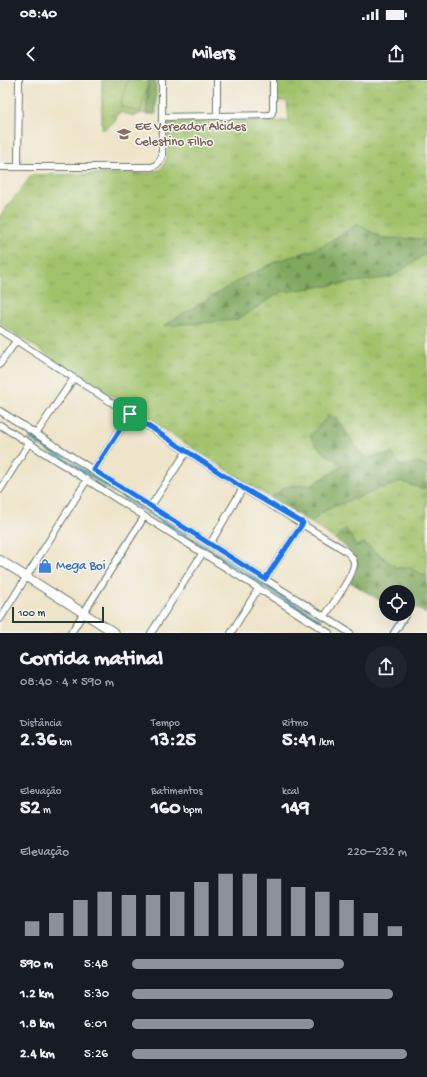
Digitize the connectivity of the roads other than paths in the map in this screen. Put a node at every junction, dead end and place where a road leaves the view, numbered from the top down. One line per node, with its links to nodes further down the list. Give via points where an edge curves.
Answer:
1 (19, 80): 8 (street)
2 (162, 80): 6 (street)
3 (217, 80): 5 (street)
4 (273, 80): 5 (street, via 271,115)
5 (217, 115): 6 (street)
6 (162, 117): 8 (street, via 162,156 159,163 152,167)
7 (0, 167): 8 (street)
8 (18, 167)
9 (0, 330): 10 (street)
10 (16, 341): 11 (street); 12 (street)
11 (0, 364)
12 (74, 378): 14 (street); 16 (street)
13 (0, 411): 16 (street)
14 (130, 414): 18 (street); 19 (street)
15 (0, 425): 17 (street)
16 (36, 434): 19 (street)
17 (29, 443): 20 (street); 22 (street)
18 (187, 451): 21 (street); 23 (street)
19 (94, 470): 23 (street)
20 (87, 480): 24 (street); 29 (street)
21 (243, 488): 25 (street); 26 (street)
22 (0, 490)
23 (151, 506): 26 (street)
24 (144, 517): 27 (street); 32 (street)
25 (303, 523): 30 (street); 33 (street, via 342,549 354,562 352,572)
26 (210, 544): 30 (street)
27 (202, 554): 31 (street); 39 (street)
28 (0, 560): 29 (street)
29 (27, 577): 32 (street); 34 (street)
30 (265, 579): 33 (street)
31 (258, 589): 36 (street); 40 (street)
32 (83, 613): 37 (street); 38 (street)
33 (325, 616): 43 (street)
34 (0, 619)
35 (402, 621): 44 (street)
36 (319, 626): 41 (street); 42 (street)
37 (71, 633)
38 (115, 633)
39 (152, 633)
40 (231, 633)
41 (314, 633)
42 (329, 633)
43 (350, 633)
44 (394, 633)

